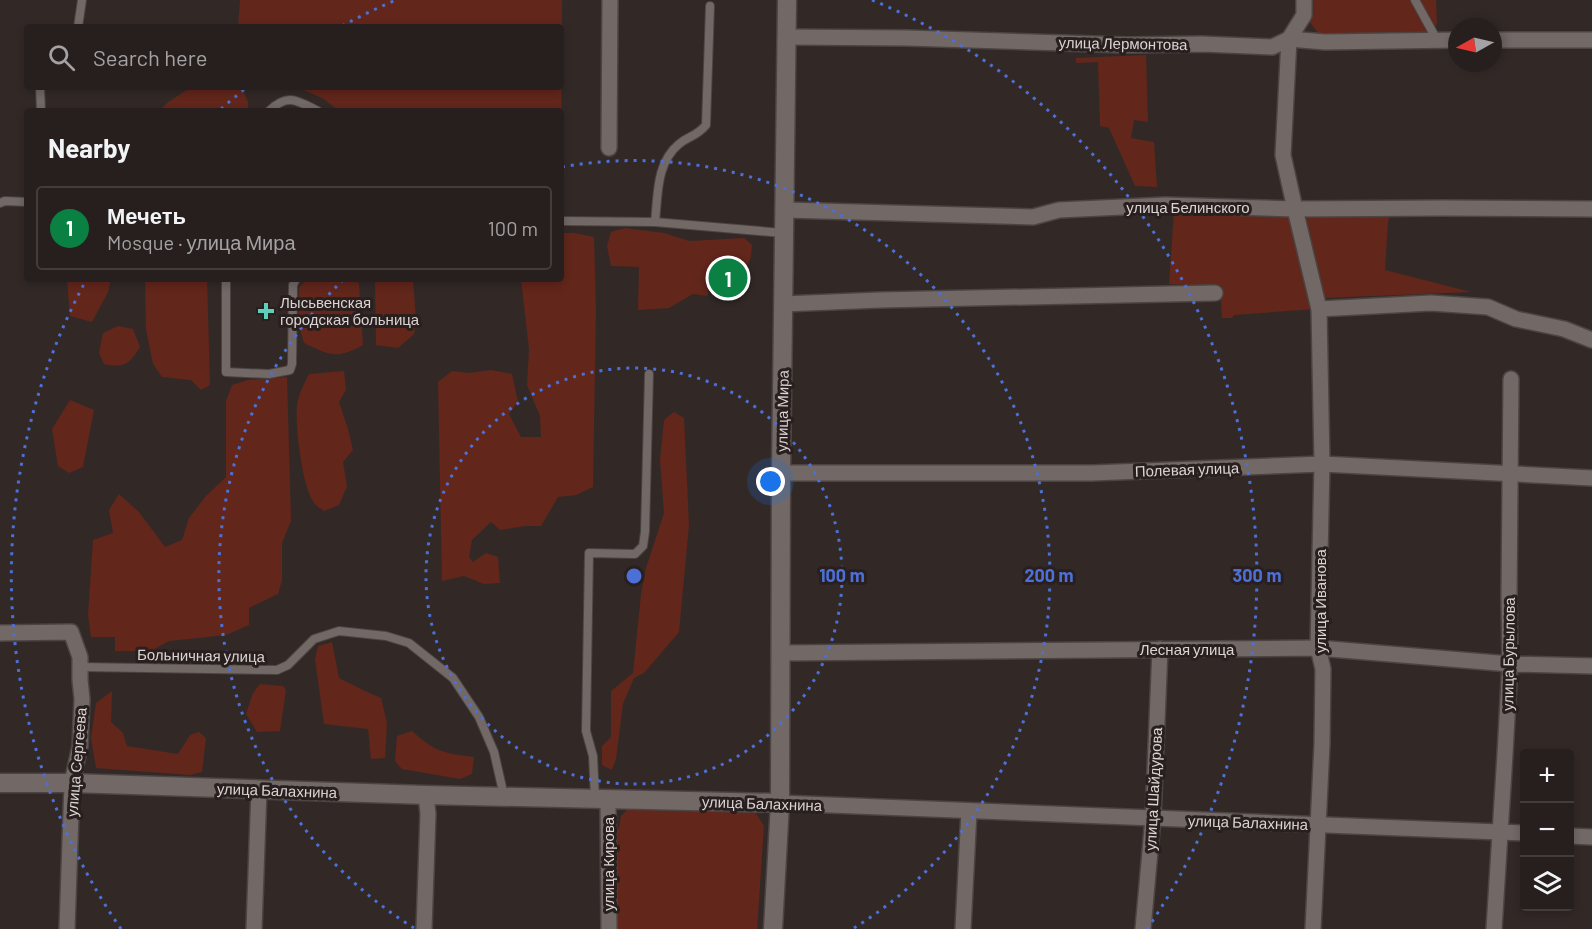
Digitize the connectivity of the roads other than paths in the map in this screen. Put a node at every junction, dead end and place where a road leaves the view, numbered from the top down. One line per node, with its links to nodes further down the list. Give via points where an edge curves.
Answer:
1 (82, 0): 7 (lane)
2 (610, 0): 18 (street)
3 (787, 0): 8 (street, улица Мира)
4 (1304, 0): 9 (street, via 1304,15)
5 (1415, 0): 10 (lane)
6 (710, 6): 25 (lane, via 706,125 668,154 660,174)
7 (78, 24)
8 (787, 37): 9 (street, улица Лермонтова, via 1272,46); 23 (street, улица Мира)
9 (1289, 39): 10 (street, улица Лермонтова); 21 (street, улица Иванова, via 1283,155)
10 (1437, 40): 11 (street, улица Лермонтова)
11 (1448, 40)
12 (1502, 40): 13 (street)
13 (1592, 40)
14 (40, 90): 15 (lane)
15 (41, 108)
16 (272, 108): 17 (lane, via 295,99)
17 (312, 108)
18 (609, 148)
19 (24, 202): 20 (lane)
20 (0, 203)
21 (1295, 209): 22 (street, улица Белинского); 23 (street, улица Белинского, via 1165,205 1059,210 1033,217); 31 (street, улица Иванова)
22 (1592, 209)
23 (784, 210): 26 (street, улица Мира)
24 (564, 221): 25 (lane)
25 (655, 222): 26 (lane)
26 (784, 233): 30 (street, улица Мира)
27 (226, 282): 28 (lane, via 226,372 269,374 290,370 292,364)
28 (294, 282)
29 (1215, 293): 30 (street)
30 (783, 304): 36 (street, улица Мира)
31 (1319, 309): 32 (street, via 1431,303 1488,307 1515,319 1564,329); 35 (street, улица Иванова)
32 (1592, 340)
33 (649, 374): 51 (lane, via 643,546 634,554 589,553 586,731)
34 (1511, 379): 37 (street, улица Бурылова)
35 (1322, 464): 36 (street, Полевая улица, via 1092,472); 37 (street, Полевая улица); 40 (street, улица Иванова)
36 (781, 473): 42 (street, улица Мира)
37 (1510, 474): 38 (street, Полевая улица); 43 (street, улица Бурылова)
38 (1592, 478)
39 (0, 633): 45 (street, улица Сергеева, via 70,632)
40 (1317, 648): 41 (street, Лесная улица); 43 (street, Лесная улица); 55 (street, улица Иванова, via 1323,669)
41 (1160, 649): 42 (street, Лесная улица); 54 (street, улица Шайдурова)
42 (781, 653): 52 (street, улица Мира)
43 (1510, 664): 44 (street, Лесная улица); 56 (street, улица Бурылова)
44 (1592, 666)
45 (80, 667): 47 (street, улица Сергеева, via 80,746); 50 (lane, Больничная улица, via 277,670 288,665 314,639 339,631 386,636 409,643 453,678 479,717 494,752)
46 (0, 783): 47 (street, улица Балахнина)
47 (72, 783): 48 (street, улица Балахнина); 60 (street, улица Сергеева)
48 (259, 789): 49 (street, улица Балахнина); 61 (street)
49 (426, 795): 50 (street, улица Балахнина); 62 (street)
50 (505, 797): 51 (street, улица Балахнина)
51 (601, 799): 52 (street, улица Балахнина); 63 (street, улица Кирова)
52 (780, 803): 53 (street, улица Балахнина); 64 (street, улица Мира)
53 (969, 811): 54 (street, улица Балахнина); 65 (street)
54 (1153, 818): 55 (street, улица Балахнина); 66 (street, улица Шайдурова)
55 (1318, 824): 56 (street, улица Балахнина); 67 (street, улица Иванова)
56 (1501, 831): 57 (street, улица Балахнина); 68 (street, улица Бурылова)
57 (1520, 833)
58 (1574, 836): 59 (street)
59 (1592, 837)
60 (67, 929)
61 (254, 929)
62 (424, 929)
63 (609, 929)
64 (773, 929)
65 (963, 929)
66 (1143, 929)
67 (1313, 929)
68 (1494, 929)

